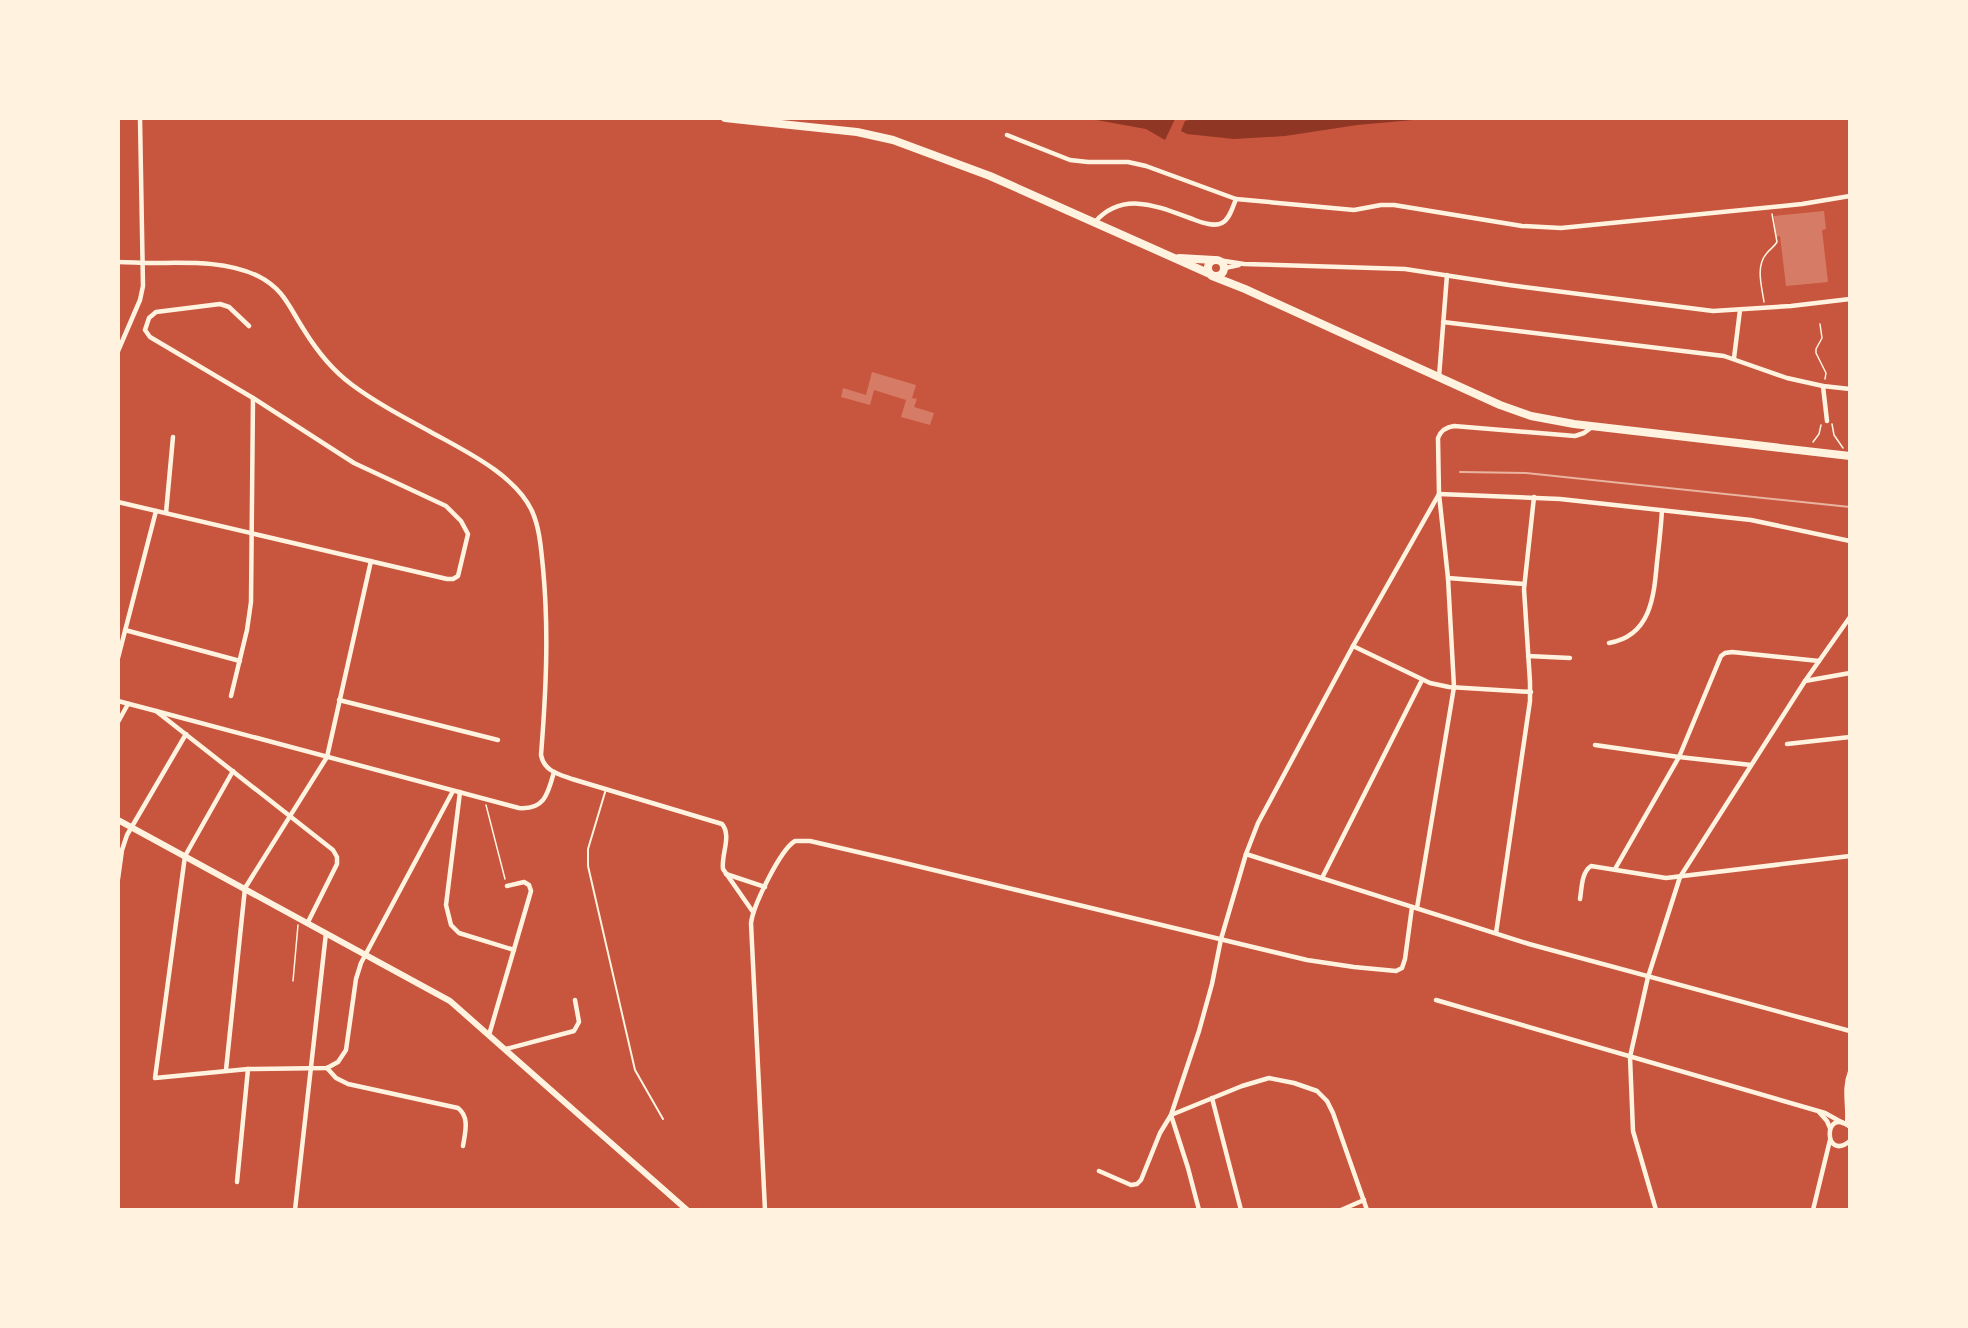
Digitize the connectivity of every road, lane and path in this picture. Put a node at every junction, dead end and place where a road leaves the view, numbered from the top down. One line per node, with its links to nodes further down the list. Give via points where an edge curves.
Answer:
1 (140, 118): 11 (street)
2 (725, 118): 7 (main road, via 857,132 893,140 990,176)
3 (1007, 135): 5 (street, via 1070,160 1146,166)
4 (1850, 196): 6 (street)
5 (1236, 199): 6 (street, via 1358,210 1394,205 1553,228); 7 (street, via 1227,219 1216,225 1140,204 1113,208)
6 (1770, 206): 18 (path, via 1777,242 1765,254 1760,271)
7 (1095, 222): 8 (main road)
8 (1174, 257): 9 (main road); 14 (main road)
9 (1216, 260): 12 (street); 13 (main road); 14 (main road, via 1208,265)
10 (118, 262): 11 (street)
11 (143, 263): 23 (street, via 142,293); 74 (street, via 221,265 269,282 282,293 315,346 340,376 482,461 524,497 540,539 547,642 542,758)
12 (1244, 264): 13 (street); 15 (street, via 1405,269)
13 (1224, 269): 14 (main road, via 1220,276); 16 (main road)
14 (1211, 275): 16 (main road)
15 (1447, 275): 19 (street, via 1695,309); 20 (street)
16 (1245, 289): 25 (main road)
17 (1850, 299): 18 (street)
18 (1765, 308): 19 (street)
19 (1740, 310): 24 (street)
20 (1443, 321): 24 (street); 25 (street)
21 (1820, 324): 26 (path, via 1822,338 1816,349 1826,373)
22 (249, 326): 28 (street, via 226,306 214,303 154,313 145,330 150,337)
23 (118, 351)
24 (1734, 358): 26 (street, via 1773,375)
25 (1439, 377): 30 (main road, via 1524,414)
26 (1823, 386): 27 (street); 29 (street)
27 (1850, 389)
28 (254, 398): 40 (street); 42 (street, via 362,467 440,502 467,531 460,572 455,579)
29 (1827, 421): 32 (path, via 1821,425); 33 (path, via 1834,424 1834,435)
30 (1592, 427): 32 (main road); 34 (street, via 1575,435 1446,428 1437,443)
31 (173, 437): 39 (street)
32 (1809, 451): 33 (main road)
33 (1847, 456)
34 (1439, 494): 35 (street); 43 (street); 48 (street)
35 (1534, 497): 38 (street); 44 (street)
36 (118, 502): 37 (street)
37 (156, 510): 39 (street); 46 (street)
38 (1662, 510): 41 (street, via 1757,521); 47 (street, via 1650,608 1635,632)
39 (166, 513): 40 (street)
40 (251, 533): 42 (street); 52 (street, via 251,603)
41 (1850, 541)
42 (371, 561): 60 (street)
43 (1448, 578): 44 (street); 57 (street)
44 (1524, 584): 50 (street)
45 (1850, 616): 53 (street)
46 (126, 630): 49 (street); 52 (street)
47 (1609, 643)
48 (1353, 646): 55 (street); 82 (street, via 1258,823)
49 (118, 657)
50 (1528, 657): 51 (street); 58 (street)
51 (1570, 658)
52 (240, 661): 59 (street)
53 (1819, 661): 56 (street); 71 (street, via 1723,654)
54 (1850, 673): 56 (street)
55 (1422, 680): 57 (street); 88 (street)
56 (1805, 681): 72 (street)
57 (1454, 687): 58 (street); 94 (street)
58 (1531, 692): 99 (street)
59 (231, 696)
60 (339, 700): 67 (street); 70 (street)
61 (118, 702): 62 (street)
62 (128, 704): 63 (street); 64 (street)
63 (156, 711): 65 (street); 70 (street)
64 (118, 722)
65 (186, 734): 73 (street); 81 (street)
66 (1850, 737): 68 (street)
67 (498, 740)
68 (1787, 744)
69 (1595, 745): 71 (street)
70 (327, 757): 76 (street); 79 (street)
71 (1679, 757): 72 (street); 85 (street)
72 (1751, 765): 87 (street)
73 (233, 771): 79 (street); 83 (street)
74 (554, 772): 75 (street); 78 (street, via 547,795 533,807 519,808)
75 (606, 789): 86 (street, via 722,824 726,831); 119 (lane, via 588,849 588,866 635,1070)
76 (453, 791): 77 (street); 102 (street)
77 (460, 792): 78 (street); 101 (street, via 446,899 448,917 459,933)
78 (485, 800): 90 (path)
79 (290, 816): 92 (street); 97 (street, via 331,847 337,857 336,868)
80 (118, 820): 81 (street)
81 (132, 827): 83 (street); 89 (street, via 123,844)
82 (1246, 854): 88 (street); 100 (street)
83 (185, 856): 92 (street); 114 (street, via 155,1078)
84 (1850, 856): 87 (street)
85 (1615, 869): 87 (street, via 1659,878); 93 (street, via 1587,869)
86 (726, 874): 91 (street); 95 (street)
87 (1680, 877): 103 (street)
88 (1322, 878): 94 (street)
89 (118, 879)
90 (507, 886): 101 (street, via 524,882 530,889)
91 (765, 887): 95 (street); 100 (street, via 786,848 802,840)
92 (245, 888): 96 (street); 114 (street)
93 (1580, 899)
94 (1414, 908): 99 (street); 100 (street, via 1404,963 1396,971 1312,961)
95 (753, 912): 131 (street, via 750,932)
96 (299, 918): 97 (street); 104 (path)
97 (308, 922): 98 (street)
98 (326, 933): 102 (street); 111 (street)
99 (1496, 933): 103 (street)
100 (1221, 939): 118 (street, via 1201,1026)
101 (514, 950): 108 (street)
102 (366, 954): 108 (street, via 446,998); 112 (street, via 357,977 346,1050 338,1062)
103 (1648, 977): 107 (street); 110 (street)
104 (293, 981)
105 (575, 1000): 109 (street, via 579,1020 574,1031)
106 (1436, 1000): 110 (street)
107 (1850, 1031)
108 (489, 1035): 109 (street)
109 (506, 1049): 130 (street)
110 (1630, 1057): 117 (street); 136 (street, via 1633,1131)
111 (311, 1068): 112 (street); 113 (street); 129 (street)
112 (327, 1068): 124 (street, via 345,1083 458,1108 465,1117)
113 (248, 1069): 114 (street); 127 (street)
114 (226, 1070)
115 (1850, 1072): 120 (street, via 1846,1083)
116 (1212, 1098): 118 (street); 128 (street, via 1263,1079 1309,1087 1321,1094 1332,1109); 133 (street)
117 (1817, 1111): 120 (street); 121 (street)
118 (1171, 1115): 126 (street, via 1137,1184); 132 (street)
119 (663, 1119)
120 (1846, 1125): 121 (street, via 1836,1123)
121 (1830, 1128): 122 (street)
122 (1830, 1140): 123 (street); 125 (street)
123 (1846, 1145): 125 (street)
124 (463, 1146)
125 (1827, 1155): 137 (street)
126 (1099, 1171)
127 (237, 1182)
128 (1364, 1200): 134 (street); 135 (street)
129 (295, 1209)
130 (687, 1209)
131 (765, 1209)
132 (1199, 1209)
133 (1241, 1209)
134 (1341, 1209)
135 (1367, 1209)
136 (1656, 1209)
137 (1813, 1209)

